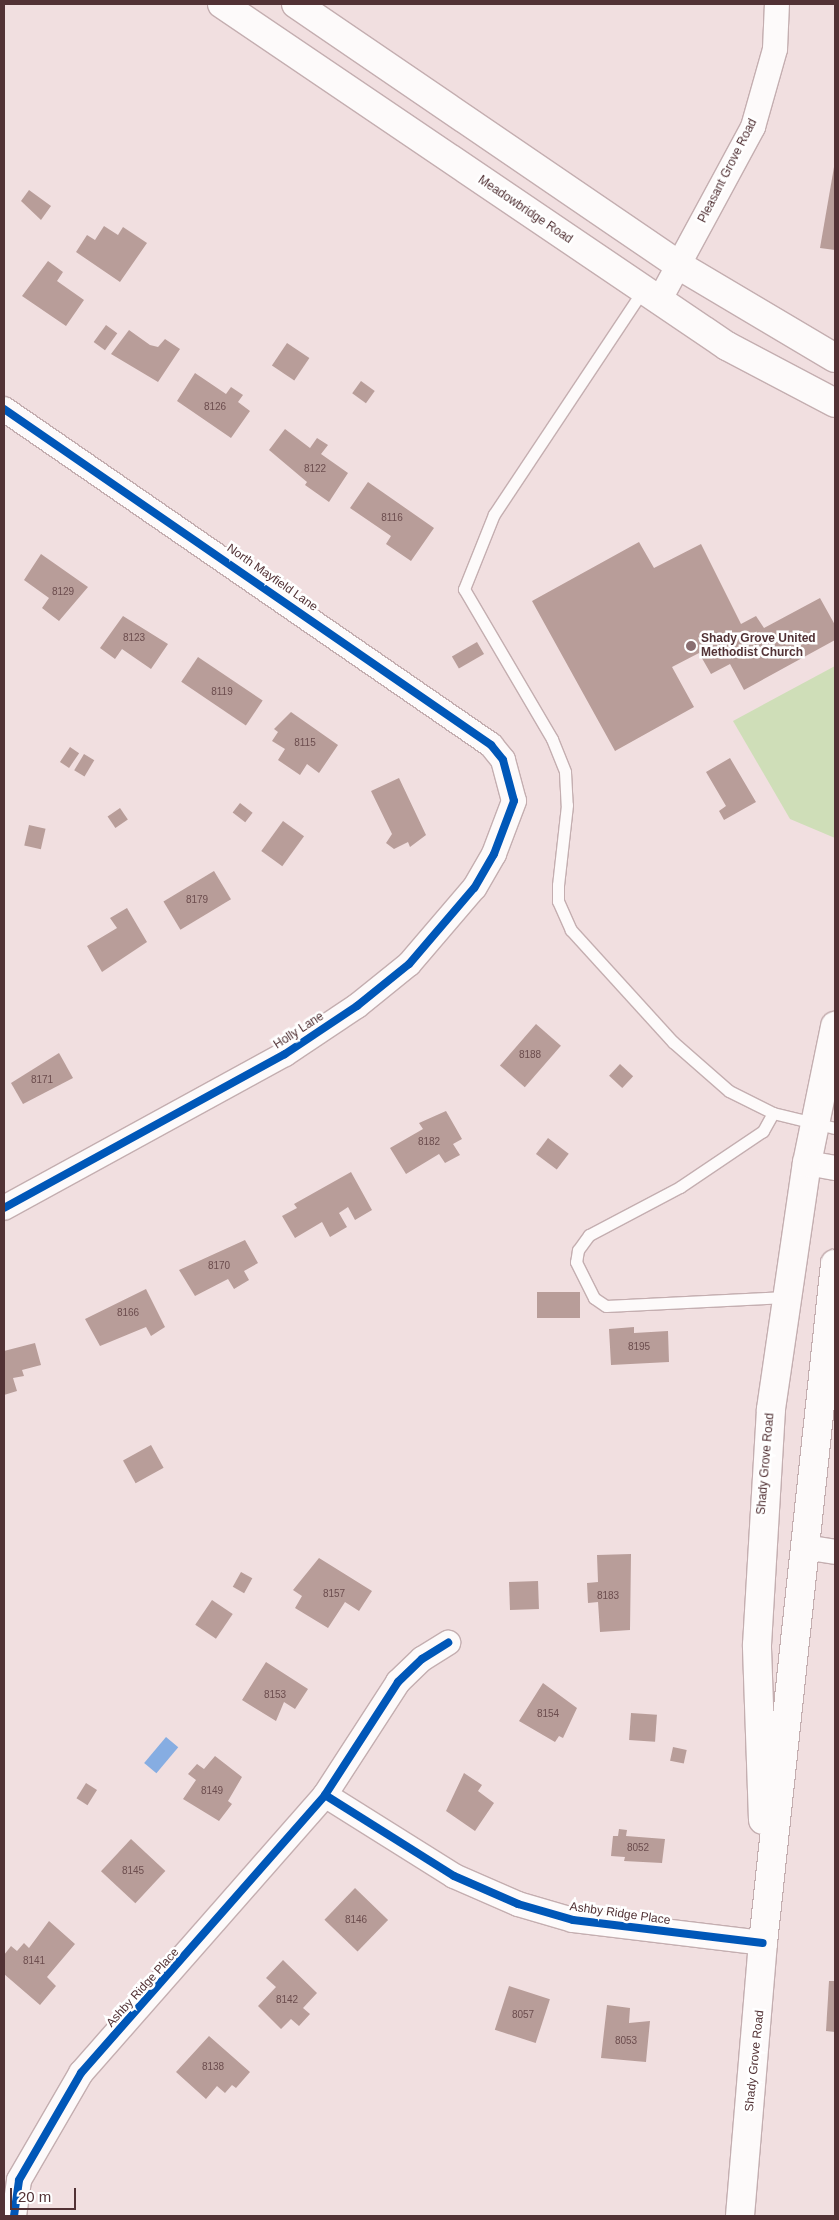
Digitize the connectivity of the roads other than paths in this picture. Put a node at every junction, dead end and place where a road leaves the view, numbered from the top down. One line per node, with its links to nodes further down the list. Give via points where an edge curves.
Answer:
1 (222, 4): 5 (main road, Meadowbridge Road)
2 (296, 4): 4 (main road)
3 (777, 4): 4 (street, Pleasant Grove Road, via 775,49 753,127)
4 (680, 266): 5 (street, Pleasant Grove Road); 6 (main road)
5 (651, 295): 7 (main road, Meadowbridge Road, via 727,346); 11 (lane, via 494,514 464,589 552,739 565,772 568,805 558,885 564,918 583,947 680,1048 729,1090)
6 (835, 358)
7 (835, 403)
8 (4, 409): 9 (street, North Mayfield Lane, via 449,713 491,745)
9 (512, 781): 15 (street, Holly Lane, via 513,808 494,854 443,928 409,964 285,1054)
10 (835, 1026): 12 (main road, Shady Grove Road)
11 (773, 1113): 12 (lane); 17 (lane, via 763,1131 680,1187 589,1235 578,1250 576,1262 594,1298 606,1306)
12 (825, 1126): 13 (main road, Shady Grove Road)
13 (807, 1163): 14 (street); 17 (main road, Shady Grove Road)
14 (835, 1168)
15 (4, 1208)
16 (835, 1264): 18 (main road, Shady Grove Road)
17 (786, 1297): 22 (main road, Shady Grove Road, via 759,1552 757,1646)
18 (804, 1547): 19 (street); 22 (main road, Shady Grove Road)
19 (835, 1552)
20 (448, 1643): 21 (street, Ashby Ridge Place, via 422,1659 398,1682)
21 (325, 1795): 23 (street, Ashby Ridge Place, via 454,1876 518,1904 573,1920); 24 (street, Ashby Ridge Place, via 81,2073 19,2180)
22 (768, 1906): 23 (main road, Shady Grove Road)
23 (763, 1943): 25 (main road, Shady Grove Road)
24 (14, 2216)
25 (740, 2216)

